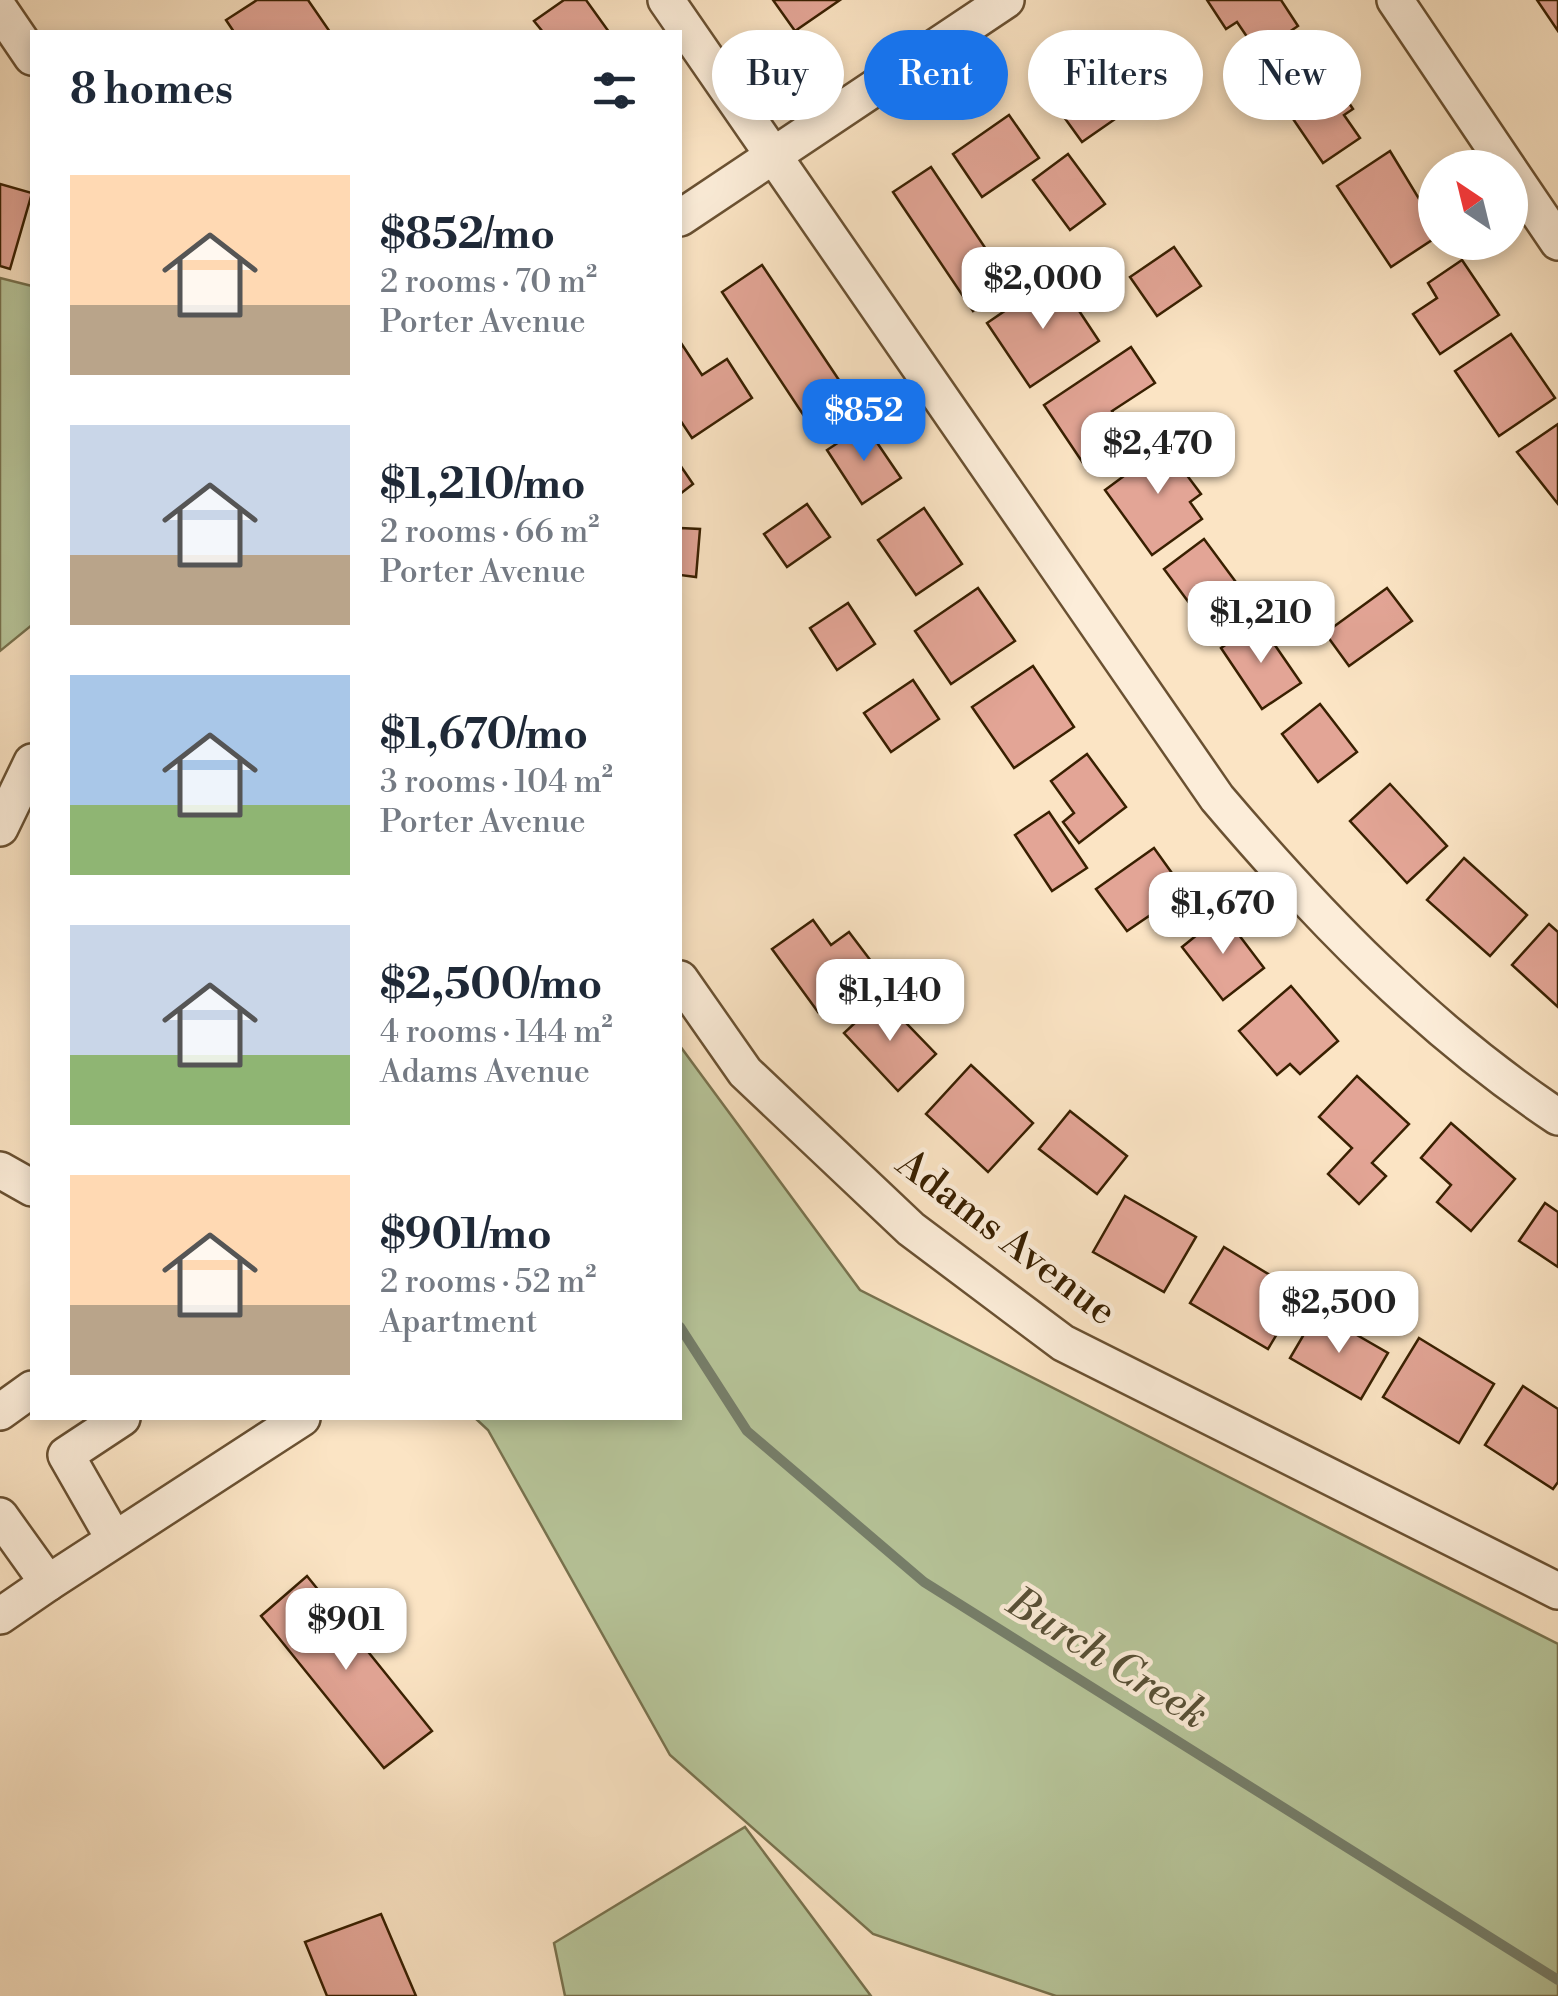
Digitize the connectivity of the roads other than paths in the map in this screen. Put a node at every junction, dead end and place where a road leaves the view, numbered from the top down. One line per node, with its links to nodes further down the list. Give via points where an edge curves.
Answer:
1 (666, 0): 7 (street)
2 (1006, 0): 7 (street)
3 (1396, 0): 6 (street)
4 (0, 10): 5 (street)
5 (30, 54)
6 (1496, 150)
7 (772, 158): 9 (street); 14 (street, via 1216,798 1380,978)
8 (1528, 197): 10 (street)
9 (682, 217)
10 (1558, 242)
11 (30, 766): 12 (street)
12 (0, 828)
13 (682, 982): 24 (street, Adams Avenue, via 745,1072 910,1229 1063,1343)
14 (1558, 1117)
15 (0, 1170): 16 (street)
16 (30, 1187)
17 (30, 1390): 18 (street)
18 (0, 1412)
19 (119, 1420): 22 (street, via 66,1456)
20 (299, 1420): 22 (street)
21 (0, 1516): 23 (street)
22 (114, 1540): 23 (street)
23 (48, 1582): 25 (street)
24 (1558, 1591)
25 (0, 1616)

